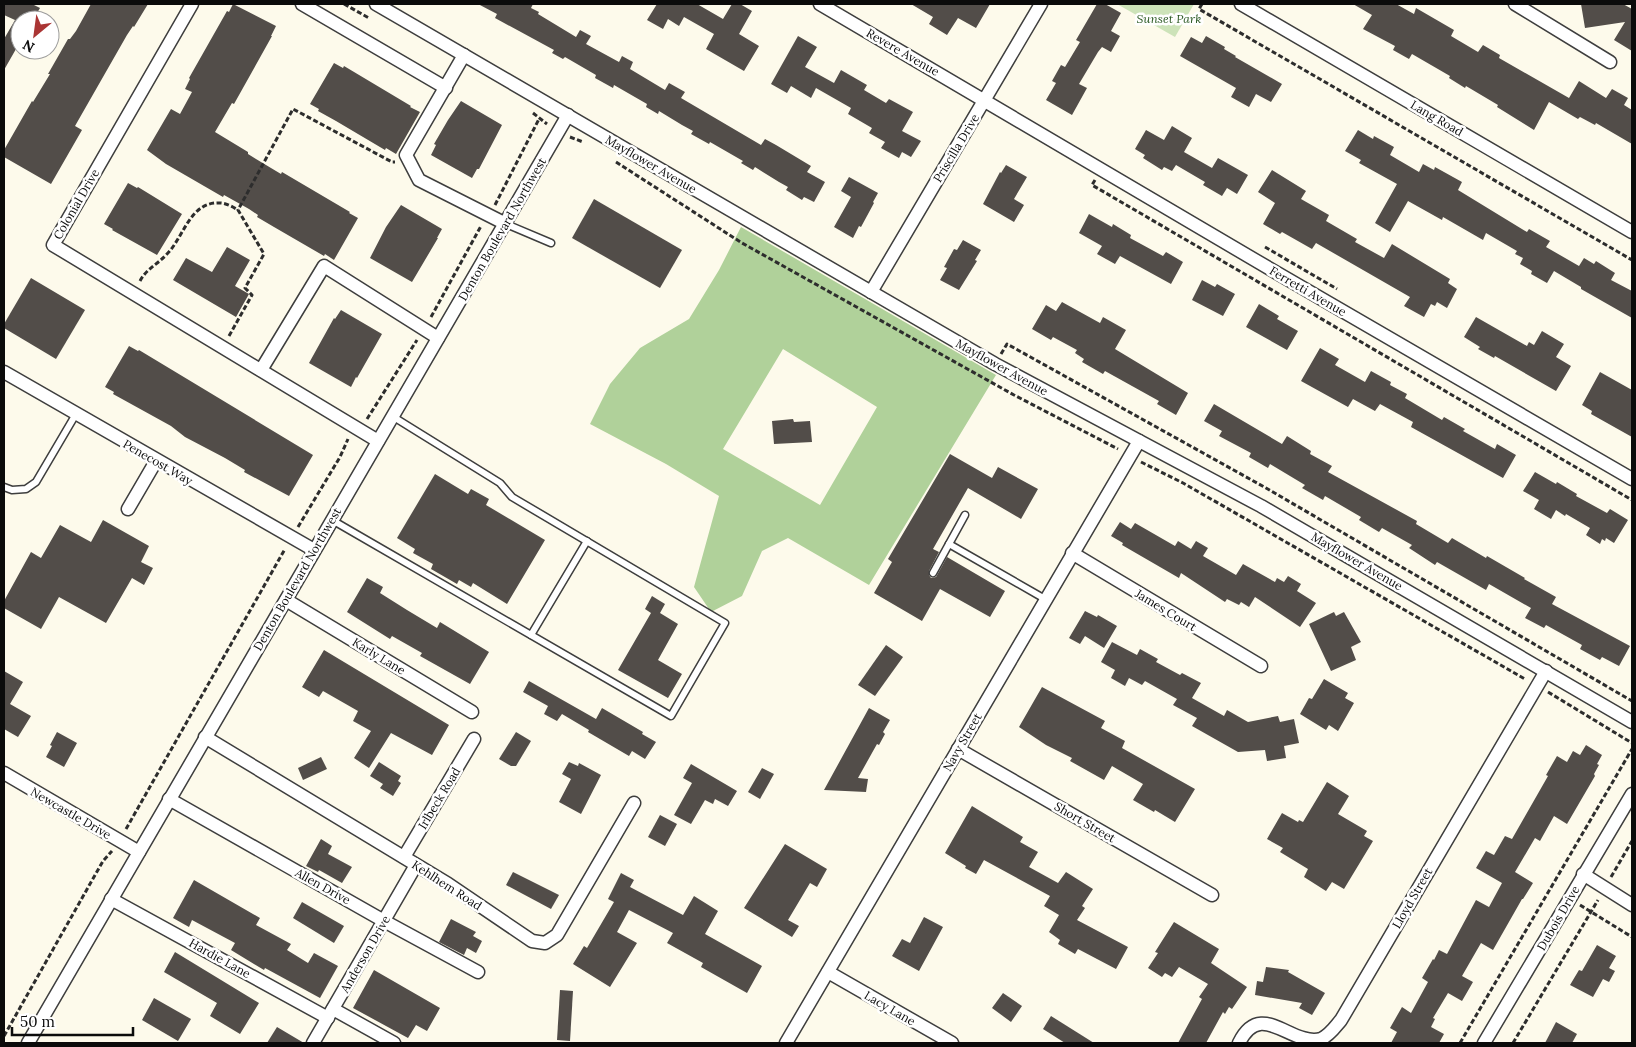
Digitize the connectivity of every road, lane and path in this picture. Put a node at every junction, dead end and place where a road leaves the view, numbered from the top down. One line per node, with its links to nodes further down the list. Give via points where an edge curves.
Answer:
1 (192, 4): 23 (street, Colonial Drive, via 53,245)
2 (302, 4): 11 (street)
3 (376, 4): 9 (street, Mayflower Avenue)
4 (820, 4): 12 (street, Revere Avenue)
5 (1041, 4): 12 (street, Priscilla Drive)
6 (1202, 4): 21 (path, via 1199,9)
7 (1241, 4): 19 (street, Lang Road)
8 (1514, 4): 10 (street)
9 (464, 55): 11 (street); 13 (street, Mayflower Avenue)
10 (1610, 62)
11 (446, 88): 15 (street, via 406,155)
12 (985, 100): 22 (street, Priscilla Drive); 36 (street, Ferretti Avenue, via 1277,274)
13 (568, 115): 18 (street, Denton Boulevard Northwest); 22 (street, Mayflower Avenue)
14 (539, 119): 17 (path)
15 (408, 160): 16 (path, via 392,162 293,108); 17 (street, via 418,180)
16 (238, 210): 23 (path, via 221,203 207,204 193,214 168,254 145,272); 26 (path, via 264,254 245,288 252,295)
17 (490, 215): 18 (street); 24 (path)
18 (506, 224): 20 (lane); 25 (street, Denton Boulevard Northwest)
19 (1632, 232)
20 (551, 243)
21 (1632, 260)
22 (871, 292): 27 (street, Mayflower Avenue)
23 (133, 293): 26 (street, Colonial Drive)
24 (424, 329): 25 (street); 28 (street, via 324,266); 32 (path, via 368,418)
25 (438, 338): 31 (street, Denton Boulevard Northwest)
26 (222, 347): 28 (street, Colonial Drive)
27 (996, 364): 34 (street, Mayflower Avenue); 52 (path, via 1007,344 1266,488)
28 (261, 370): 32 (street, Colonial Drive)
29 (4, 372): 30 (street, Penecost Way)
30 (76, 414): 35 (street, Penecost Way); 37 (lane, via 36,482 26,489)
31 (392, 416): 33 (street, Denton Boulevard Northwest); 42 (lane, via 500,483 512,497)
32 (354, 426): 33 (street, Colonial Drive); 41 (path, via 340,457)
33 (378, 441): 40 (street, Denton Boulevard Northwest)
34 (1138, 441): 45 (street, Navy Street); 51 (street, Mayflower Avenue, via 1261,506)
35 (156, 460): 38 (street); 41 (street, Penecost Way)
36 (1632, 479)
37 (4, 487)
38 (128, 508)
39 (965, 515): 43 (lane)
40 (332, 520): 44 (street, Denton Boulevard Northwest); 49 (lane)
41 (291, 538): 44 (street, Penecost Way); 63 (path)
42 (587, 541): 49 (lane); 49 (lane, via 725,623 671,716)
43 (949, 544): 46 (lane); 47 (lane)
44 (314, 550): 48 (street, Denton Boulevard Northwest)
45 (1072, 553): 47 (street, Navy Street); 50 (street, James Court)
46 (933, 573)
47 (1045, 599): 57 (street, Navy Street)
48 (286, 600): 53 (street, Karly Lane); 55 (street, Denton Boulevard Northwest)
49 (531, 635)
50 (1261, 666)
51 (1546, 671): 54 (street, Mayflower Avenue); 86 (street, Lloyd Street, via 1346,1012 1329,1034 1320,1040 1302,1039 1262,1024 1251,1027)
52 (1632, 701)
53 (472, 712)
54 (1632, 722)
55 (205, 737): 61 (street, Denton Boulevard Northwest); 66 (street, Kehlhem Road)
56 (474, 739): 66 (street, Irlbeck Road)
57 (958, 749): 70 (street, Short Street); 78 (street, Navy Street)
58 (1632, 749): 87 (path)
59 (4, 773): 63 (street, Newcastle Drive)
60 (1632, 794): 68 (street, Dubois Drive)
61 (169, 800): 65 (street, Denton Boulevard Northwest); 75 (street, Allen Drive)
62 (634, 803): 67 (street, Kehlhem Road, via 558,935 545,943 532,941)
63 (120, 841): 65 (street, Newcastle Drive); 80 (path, via 104,861)
64 (1632, 841): 69 (path)
65 (139, 852): 71 (street, Denton Boulevard Northwest)
66 (404, 857): 67 (street, Kehlhem Road)
67 (416, 865): 75 (street, Anderson Drive)
68 (1584, 874): 69 (street); 72 (street, Dubois Drive)
69 (1605, 888): 73 (street); 74 (path)
70 (1212, 895)
71 (111, 899): 79 (street, Hardie Lane); 81 (street, Denton Boulevard Northwest)
72 (1569, 899): 74 (path); 88 (street, Dubois Drive)
73 (1632, 905)
74 (1591, 911): 76 (path); 89 (path)
75 (384, 920): 77 (street, Allen Drive); 79 (street, Anderson Drive)
76 (1632, 937)
77 (478, 972)
78 (828, 972): 84 (street, Navy Street); 85 (street, Lacy Lane)
79 (330, 1014): 82 (street, Anderson Drive); 83 (street, Hardie Lane)
80 (4, 1036)
81 (28, 1043)
82 (313, 1043)
83 (394, 1043)
84 (786, 1043)
85 (952, 1043)
86 (1238, 1043)
87 (1460, 1043)
88 (1484, 1043)
89 (1513, 1043)

